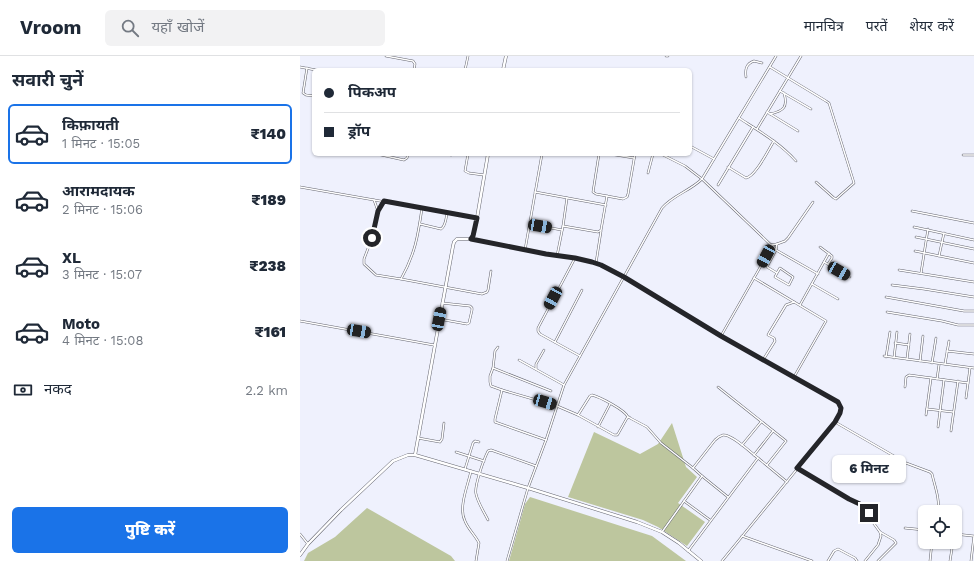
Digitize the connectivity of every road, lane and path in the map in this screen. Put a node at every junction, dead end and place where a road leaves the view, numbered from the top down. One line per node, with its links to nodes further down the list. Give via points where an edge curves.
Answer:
1 (386, 56): 10 (street, via 413,61)
2 (468, 56): 11 (street)
3 (506, 56): 12 (street)
4 (776, 56): 8 (street)
5 (801, 56): 15 (street)
6 (762, 63): 14 (street, via 754,61 748,64)
7 (300, 67): 9 (street)
8 (770, 67): 15 (street); 22 (street)
9 (307, 68): 13 (street); 18 (street, via 303,93)
10 (414, 68)
11 (465, 68)
12 (503, 68)
13 (312, 69)
14 (746, 77)
15 (788, 78): 16 (street); 47 (street, via 829,103 854,182 836,199)
16 (780, 91): 17 (street); 20 (street)
17 (784, 93): 19 (street); 21 (street, via 786,101 783,108)
18 (312, 96)
19 (811, 110)
20 (767, 112): 21 (street); 24 (street)
21 (770, 114): 25 (street)
22 (739, 118): 23 (street); 41 (street)
23 (752, 127): 24 (street); 43 (street)
24 (757, 129): 26 (street)
25 (798, 131)
26 (774, 141): 42 (street); 43 (street, via 750,177 746,178)
27 (692, 147): 41 (street)
28 (963, 155): 29 (street)
29 (974, 155)
30 (387, 156): 39 (street)
31 (408, 156): 39 (street, via 404,160)
32 (468, 156): 45 (street, via 465,171)
33 (488, 156): 45 (street)
34 (542, 156): 50 (street)
35 (599, 156): 51 (street, via 593,192)
36 (622, 156): 40 (street)
37 (652, 156): 44 (street)
38 (665, 156): 46 (street, via 685,166)
39 (392, 157)
40 (634, 158): 51 (street, via 627,197 623,199)
41 (714, 159): 46 (street)
42 (796, 161)
43 (728, 168): 48 (street)
44 (648, 173)
45 (484, 175): 61 (street)
46 (702, 179): 77 (street); 99 (street, via 671,199 662,208)
47 (816, 182)
48 (718, 185)
49 (300, 187): 53 (street)
50 (535, 192): 52 (street); 64 (street)
51 (607, 196): 56 (street)
52 (567, 198): 56 (street); 65 (street)
53 (374, 200): 54 (street); 58 (street)
54 (384, 201): 57 (street); 58 (street)
55 (813, 202): 76 (street, via 790,236)
56 (606, 205): 69 (street)
57 (422, 208): 60 (street); 63 (street)
58 (378, 211): 102 (street, via 364,264 376,275)
59 (912, 211): 62 (street)
60 (447, 213): 61 (street); 63 (street, via 442,228)
61 (477, 218): 72 (street)
62 (974, 223)
63 (420, 224): 102 (street, via 413,254)
64 (530, 224): 68 (street); 80 (street)
65 (563, 226): 68 (street); 69 (street, via 598,232)
66 (914, 227): 67 (street)
67 (928, 229): 70 (street); 73 (street)
68 (562, 230): 85 (street)
69 (601, 230): 89 (street)
70 (944, 233): 74 (street); 75 (street)
71 (916, 237): 73 (street)
72 (471, 239): 80 (street); 106 (street, via 457,239 454,242)
73 (926, 239): 75 (street); 84 (street)
74 (974, 240)
75 (942, 242): 79 (street); 86 (street)
76 (777, 244): 77 (street); 81 (street)
77 (771, 245): 81 (street); 91 (street)
78 (820, 247): 83 (street)
79 (974, 249)
80 (525, 250): 85 (street)
81 (776, 250): 93 (street); 97 (street)
82 (915, 252): 84 (street)
83 (829, 253): 88 (street); 92 (street, via 832,257)
84 (924, 253): 86 (street); 98 (street)
85 (557, 256): 87 (street)
86 (939, 256): 90 (street)
87 (575, 258): 89 (street); 126 (street, via 538,328 540,334)
88 (824, 262): 92 (street); 97 (street)
89 (596, 263): 99 (street)
90 (974, 263)
91 (762, 264): 93 (street); 101 (street)
92 (828, 264): 100 (street)
93 (768, 267): 96 (street)
94 (491, 270): 106 (street, via 485,294)
95 (899, 270): 98 (street)
96 (777, 273): 96 (street, via 780,268 794,277 789,285 775,277)
97 (818, 274): 104 (street)
98 (921, 274): 103 (street)
99 (624, 277): 122 (street); 134 (street)
100 (850, 277)
101 (754, 278): 111 (street); 122 (street)
102 (401, 279): 106 (street)
103 (974, 282)
104 (812, 284): 110 (street); 113 (street)
105 (892, 285): 108 (street)
106 (445, 287): 112 (street)
107 (582, 290): 126 (street)
108 (974, 297)
109 (886, 298): 115 (street)
110 (838, 299)
111 (795, 302): 113 (street); 138 (street, via 786,305 768,334 775,341)
112 (442, 303): 116 (street); 116 (street, via 470,306 472,310 467,324)
113 (800, 304): 147 (street, via 826,320)
114 (887, 312): 118 (street, via 958,325)
115 (974, 312)
116 (439, 319): 128 (street)
117 (300, 321): 128 (street)
118 (974, 325)
119 (890, 332): 135 (street, via 885,356)
120 (897, 332): 127 (street)
121 (910, 334): 129 (street)
122 (721, 336): 138 (street)
123 (923, 336): 139 (street)
124 (936, 338): 140 (street)
125 (949, 341): 132 (street)
126 (555, 342): 134 (street)
127 (895, 343): 129 (street); 135 (street)
128 (435, 345): 174 (street)
129 (909, 345): 136 (street)
130 (498, 347): 143 (street)
131 (544, 350): 146 (street, via 536,364)
132 (947, 351): 133 (street); 142 (street)
133 (974, 354)
134 (580, 356): 153 (street)
135 (894, 358): 136 (street)
136 (907, 359): 139 (street)
137 (519, 360): 146 (street)
138 (764, 360): 147 (street)
139 (920, 361): 140 (street)
140 (932, 363): 141 (street)
141 (940, 364): 142 (street); 149 (street)
142 (945, 364): 144 (street)
143 (493, 368): 156 (street, via 490,376 491,386); 157 (street)
144 (970, 368): 145 (street); 152 (street)
145 (974, 368)
146 (536, 370): 153 (street)
147 (794, 377): 168 (street, via 838,402 841,408)
148 (931, 378): 149 (street); 155 (street, via 908,375); 161 (street)
149 (937, 379): 150 (street)
150 (944, 380): 151 (street); 162 (street)
151 (958, 381): 152 (street); 163 (street)
152 (968, 383): 158 (street)
153 (564, 385): 160 (street)
154 (718, 387): 167 (street)
155 (905, 387)
156 (502, 390): 160 (street); 175 (street, via 494,421)
157 (551, 391)
158 (966, 398)
159 (610, 404): 164 (street, via 592,395); 166 (street); 170 (street)
160 (557, 406): 164 (street); 175 (street)
161 (927, 409): 162 (street); 165 (street)
162 (940, 411): 163 (street); 171 (street)
163 (953, 412): 173 (street)
164 (578, 415): 170 (street)
165 (926, 415)
166 (629, 417): 170 (street, via 617,435); 186 (street, via 646,427 661,443)
167 (761, 422): 172 (street); 177 (street)
168 (835, 422): 187 (street); 196 (street, via 906,463 930,472)
169 (444, 423): 174 (street, via 440,442)
170 (598, 427)
171 (938, 427)
172 (773, 431): 180 (street); 184 (street, via 786,442)
173 (951, 431)
174 (418, 438): 179 (street)
175 (546, 440): 185 (street)
176 (479, 442): 181 (street, via 474,442)
177 (742, 445): 180 (street); 186 (street, via 725,435 719,436)
178 (456, 452): 181 (street)
179 (415, 455): 188 (street); 207 (street, via 393,461)
180 (754, 455): 182 (street)
181 (468, 456): 183 (street); 188 (street)
182 (758, 458): 184 (street); 194 (street)
183 (484, 461): 185 (street, via 491,450); 190 (street)
184 (767, 465): 192 (street)
185 (536, 466): 193 (street)
186 (693, 468): 191 (street)
187 (797, 468): 192 (street); 202 (street, via 864,506)
188 (465, 469): 189 (street)
189 (472, 471): 190 (street); 212 (street, via 462,506 464,521 478,543)
190 (480, 473): 193 (street); 197 (street, via 475,490)
191 (702, 476): 194 (street); 195 (street)
192 (787, 482): 205 (street)
193 (528, 488): 201 (street); 213 (street)
194 (728, 498): 198 (street)
195 (684, 501): 198 (street); 201 (street)
196 (939, 505)
197 (488, 520)
198 (710, 520): 210 (street)
199 (905, 528): 200 (street)
200 (918, 529)
201 (662, 532): 210 (street)
202 (880, 532): 219 (street, via 878,545); 220 (street, via 896,543)
203 (300, 534): 207 (street)
204 (962, 535): 206 (street)
205 (742, 536): 215 (street); 216 (street)
206 (974, 536): 223 (street)
207 (308, 544): 211 (street)
208 (931, 549): 221 (street)
209 (952, 549): 222 (street)
210 (688, 551): 214 (street)
211 (300, 555)
212 (476, 561)
213 (507, 561)
214 (700, 561)
215 (722, 561)
216 (810, 561)
217 (828, 561): 218 (street, via 838,549)
218 (857, 561)
219 (865, 561)
220 (878, 561)
221 (930, 561)
222 (950, 561)
223 (971, 561)

